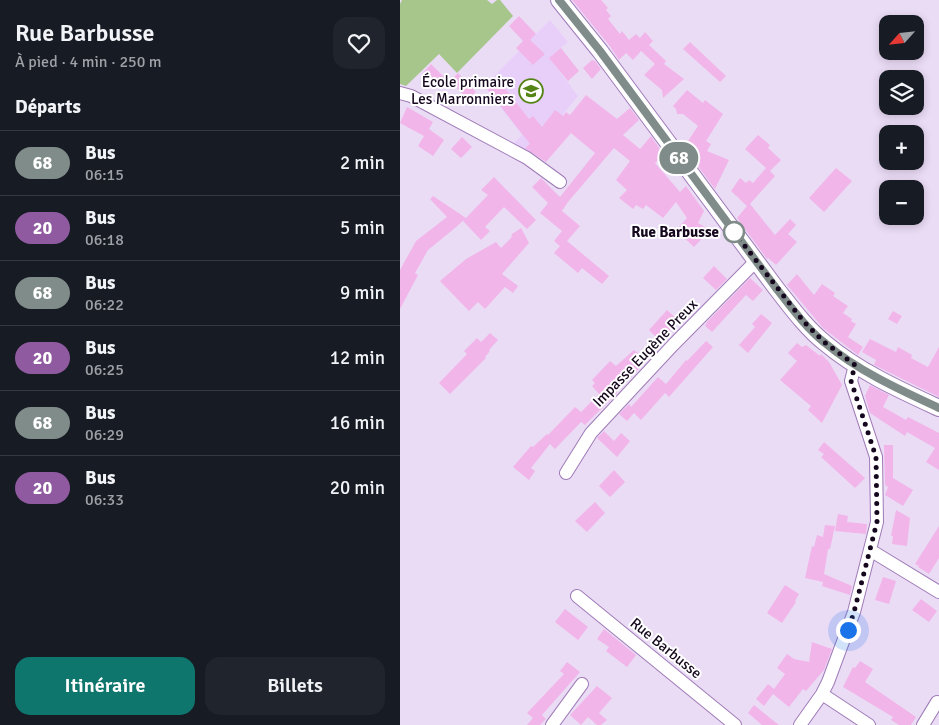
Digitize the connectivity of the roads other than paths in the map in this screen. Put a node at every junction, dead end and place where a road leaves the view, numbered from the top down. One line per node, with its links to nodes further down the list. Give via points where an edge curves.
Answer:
1 (559, 0): 4 (main road)
2 (400, 93): 3 (street, via 519,154)
3 (560, 182)
4 (756, 261): 5 (main road, via 804,322); 7 (street, Impasse Eugène Preux, via 591,433)
5 (855, 365): 6 (main road); 8 (street, via 851,381 876,457 877,522)
6 (939, 408)
7 (566, 473)
8 (870, 550): 9 (street); 12 (street, via 854,612)
9 (938, 590)
10 (577, 596): 15 (street, Rue Barbusse)
11 (582, 684): 14 (street)
12 (822, 694): 16 (street); 17 (street)
13 (939, 703): 18 (street)
14 (552, 725)
15 (735, 725)
16 (800, 725)
17 (869, 725)
18 (923, 725)

